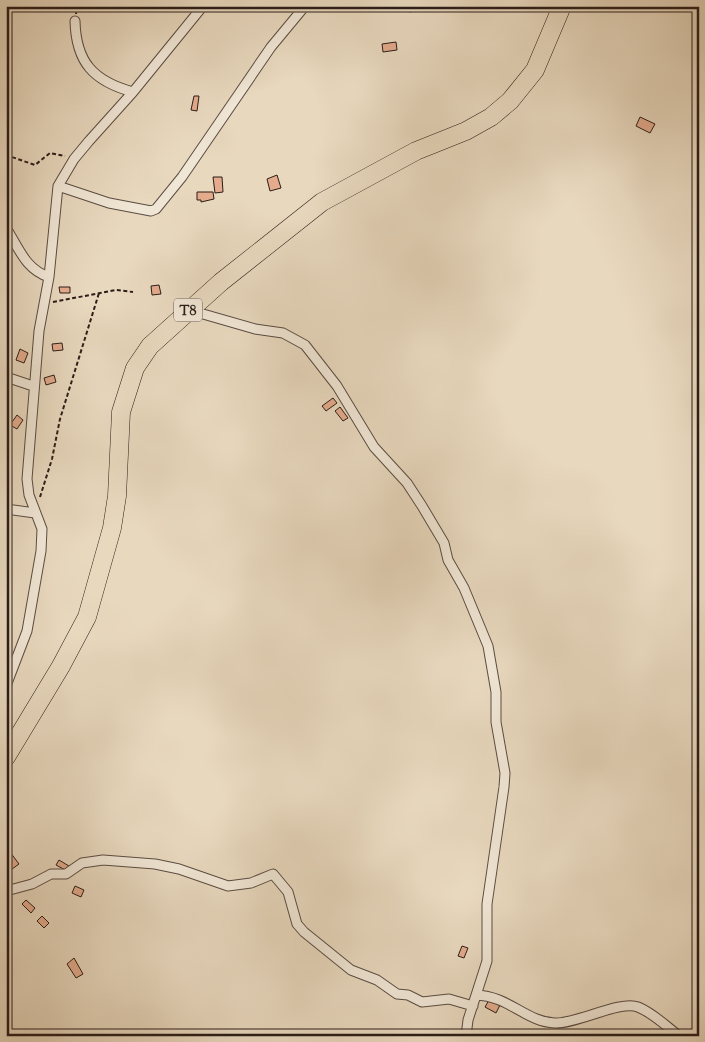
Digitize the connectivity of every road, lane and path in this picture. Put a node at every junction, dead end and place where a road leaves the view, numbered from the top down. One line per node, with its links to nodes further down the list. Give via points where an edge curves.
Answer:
1 (203, 6): 5 (street)
2 (305, 6): 8 (street, via 271,47 156,209 151,211 109,203)
3 (562, 6): 14 (highway, T8, via 535,70 510,101 491,117 408,155 322,202)
4 (75, 21): 5 (street, via 76,42 92,72 110,84)
5 (133, 92): 7 (street)
6 (6, 155): 7 (path, via 35,165 50,154)
7 (74, 159): 8 (street)
8 (58, 186): 10 (street)
9 (6, 228): 10 (street, via 25,261 39,274)
10 (49, 277): 13 (street)
11 (133, 292): 12 (path, via 116,290)
12 (99, 294): 13 (path); 18 (path)
13 (44, 304): 16 (street)
14 (186, 312): 20 (highway, T8, via 150,346 135,368 120,412 117,496 112,528 87,617); 22 (street, via 283,333 305,345 337,386 374,447 422,506 444,543 448,560 478,618 493,665 496,722 504,772 487,904 487,961)
15 (6, 377): 16 (street)
16 (33, 386): 18 (street, via 27,479)
17 (6, 509): 18 (street)
18 (35, 513): 19 (street, via 43,538 37,584 27,631)
19 (7, 682)
20 (6, 757)
21 (6, 890): 23 (street, via 32,884 51,874 66,874 82,863 103,860 166,866 228,886 251,883 273,874 288,892 297,924 351,970 378,980 397,994 422,1002 449,999)
22 (476, 996): 23 (street); 25 (street, via 493,996 555,1023 631,1005 645,1010)
23 (473, 1006): 24 (street)
24 (466, 1036)
25 (679, 1036)

